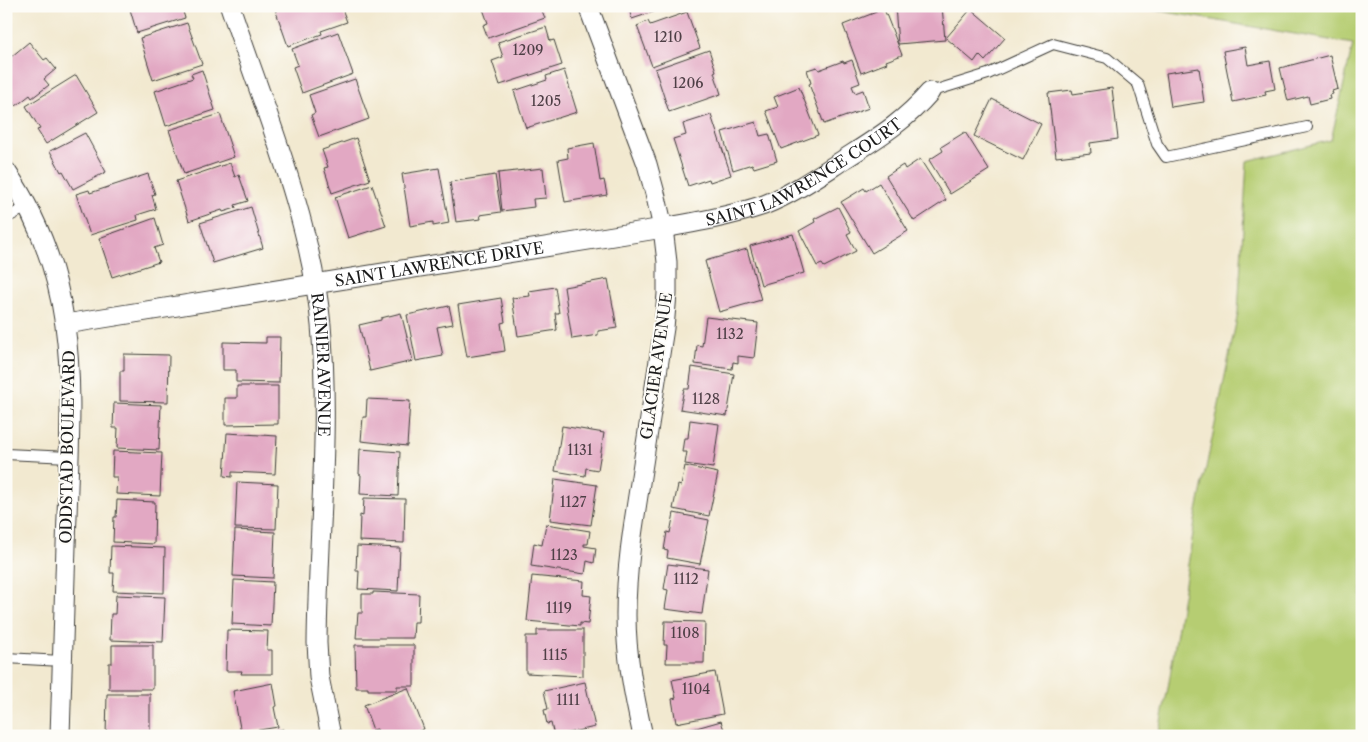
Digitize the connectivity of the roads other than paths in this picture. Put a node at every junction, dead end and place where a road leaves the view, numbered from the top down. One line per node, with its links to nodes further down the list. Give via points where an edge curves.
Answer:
1 (230, 6): 9 (street, RAINIER AVENUE, via 297,206)
2 (588, 6): 8 (street, GLACIER AVENUE, via 647,164)
3 (930, 92): 4 (lane, via 988,74 1053,44 1107,58 1138,84 1157,144 1166,157); 8 (street, SAINT LAWRENCE COURT, via 896,125 795,190 735,214)
4 (1307, 127)
5 (6, 171): 6 (street, ODDSTAD BOULEVARD)
6 (27, 207): 7 (lane); 10 (street, ODDSTAD BOULEVARD, via 51,262)
7 (6, 218)
8 (664, 228): 9 (street, SAINT LAWRENCE DRIVE); 17 (street, GLACIER AVENUE, via 667,294 664,328 627,578 628,656)
9 (315, 284): 10 (street, SAINT LAWRENCE DRIVE); 16 (street, RAINIER AVENUE, via 321,324 324,410 317,643)
10 (66, 324): 12 (street, ODDSTAD BOULEVARD)
11 (6, 454): 12 (lane)
12 (69, 457): 14 (street, ODDSTAD BOULEVARD)
13 (6, 658): 14 (lane)
14 (62, 661): 15 (street, ODDSTAD BOULEVARD)
15 (60, 736)
16 (331, 736)
17 (643, 736)

